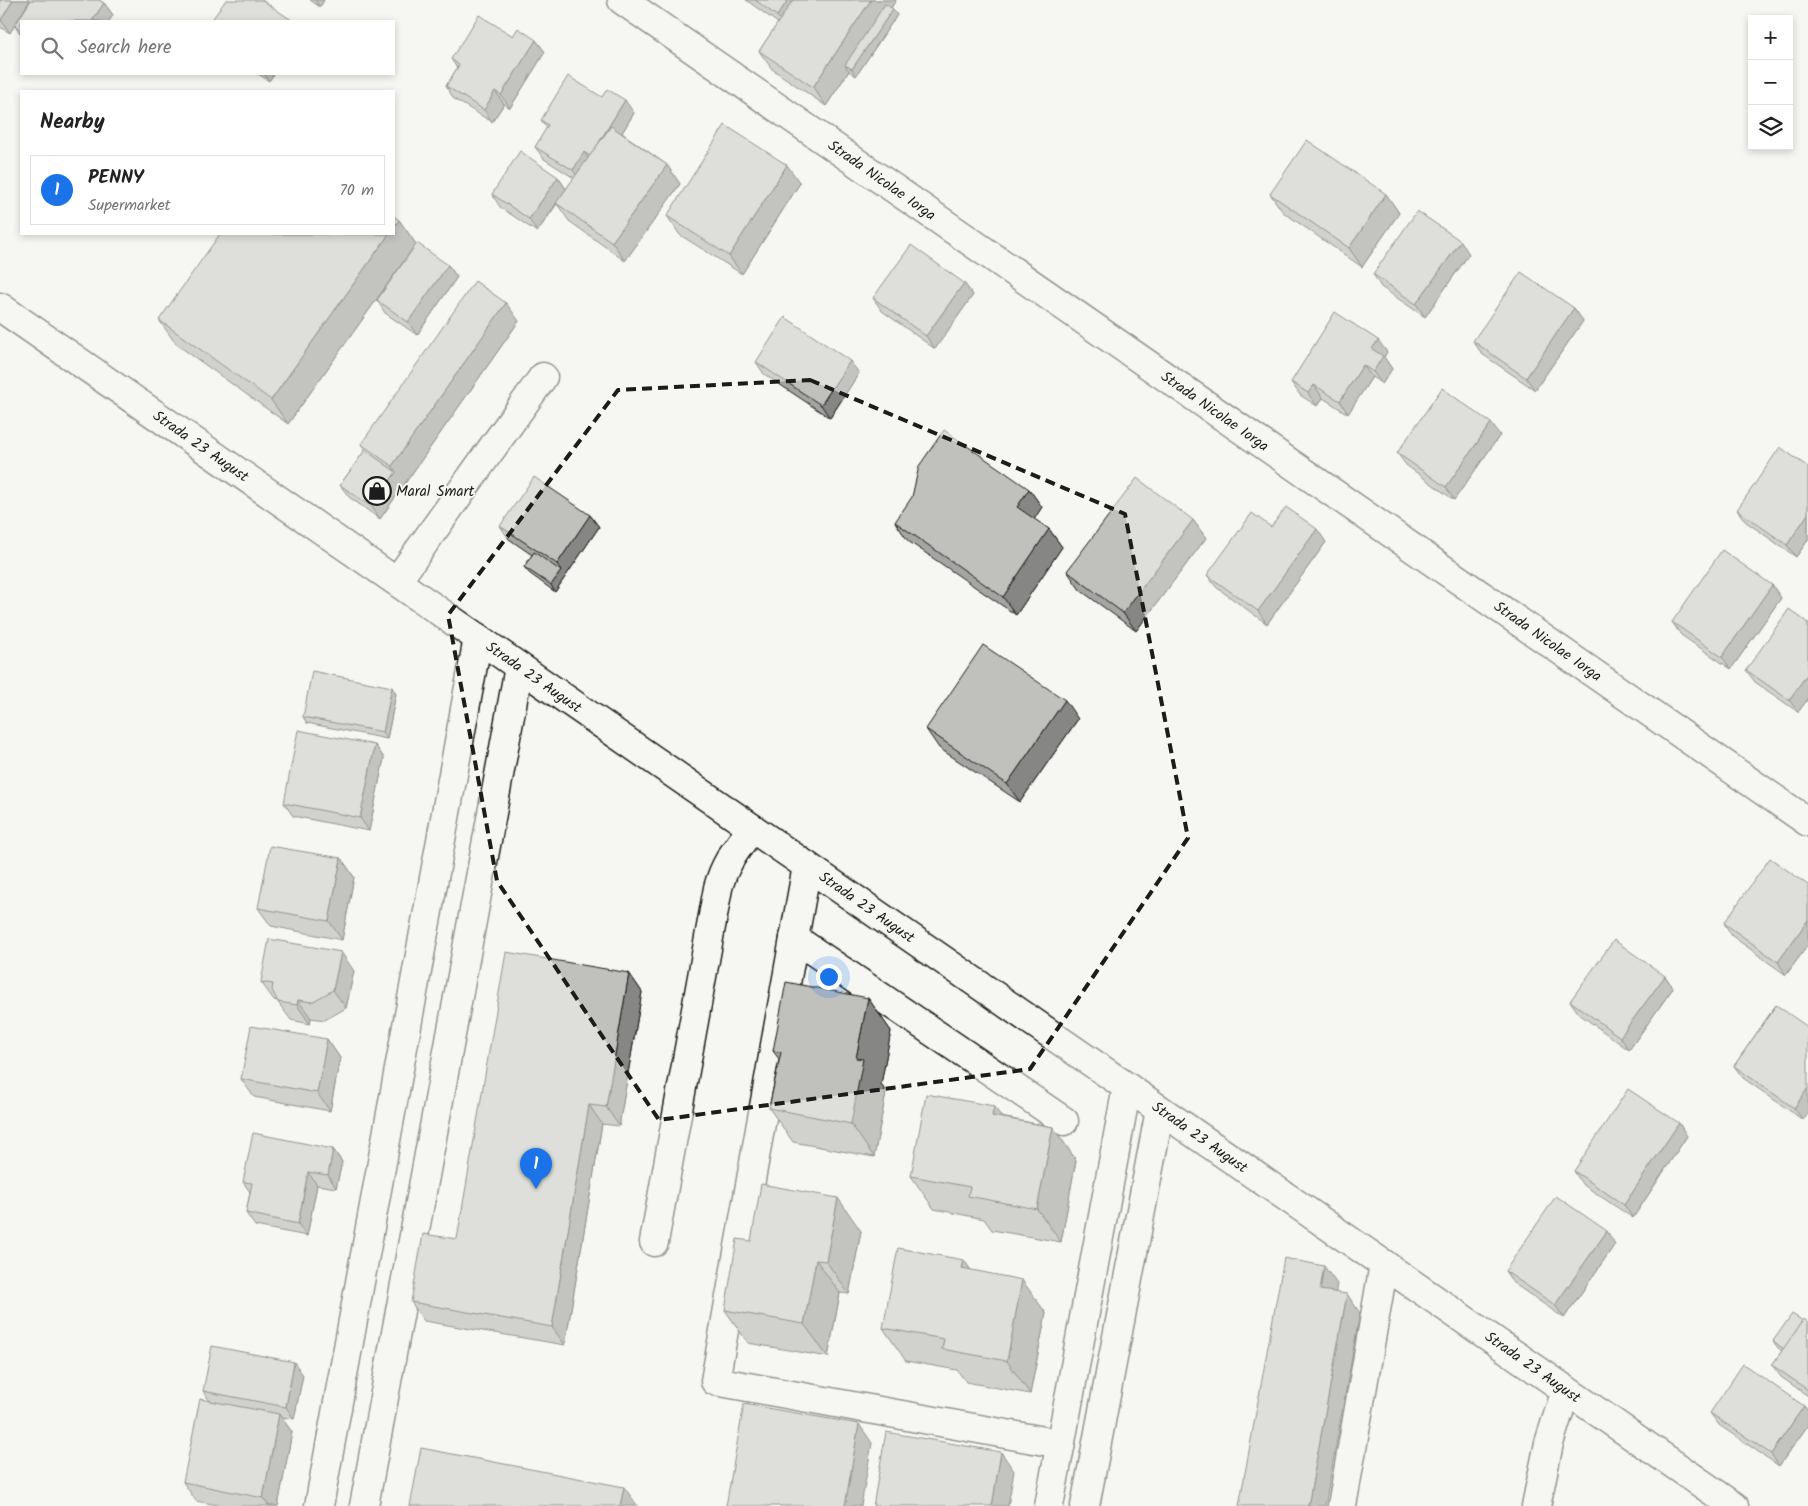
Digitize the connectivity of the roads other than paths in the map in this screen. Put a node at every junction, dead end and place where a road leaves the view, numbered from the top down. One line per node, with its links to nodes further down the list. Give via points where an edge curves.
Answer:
1 (622, 0): 7 (street, Strada Nicolae Iorga)
2 (0, 307): 4 (street, Strada 23 August)
3 (543, 377): 4 (street)
4 (397, 581): 5 (street, Strada 23 August)
5 (478, 638): 6 (street, Strada 23 August); 18 (street)
6 (519, 667): 8 (street, Strada 23 August); 19 (street)
7 (1808, 822)
8 (752, 828): 9 (street, Strada 23 August); 14 (street, via 728,860 718,888)
9 (807, 866): 10 (street); 11 (street, Strada 23 August)
10 (794, 938): 13 (street); 17 (street, via 715,1381)
11 (1127, 1087): 12 (street, Strada 23 August); 17 (street)
12 (1160, 1110): 15 (street, Strada 23 August); 21 (street)
13 (1064, 1121)
14 (654, 1242)
15 (1384, 1264): 16 (street, Strada 23 August); 22 (street)
16 (1566, 1390): 23 (street, via 1549,1443); 24 (street, Strada 23 August)
17 (1061, 1444): 20 (street)
18 (319, 1506)
19 (364, 1506)
20 (1049, 1506)
21 (1085, 1506)
22 (1342, 1506)
23 (1536, 1506)
24 (1734, 1506)

